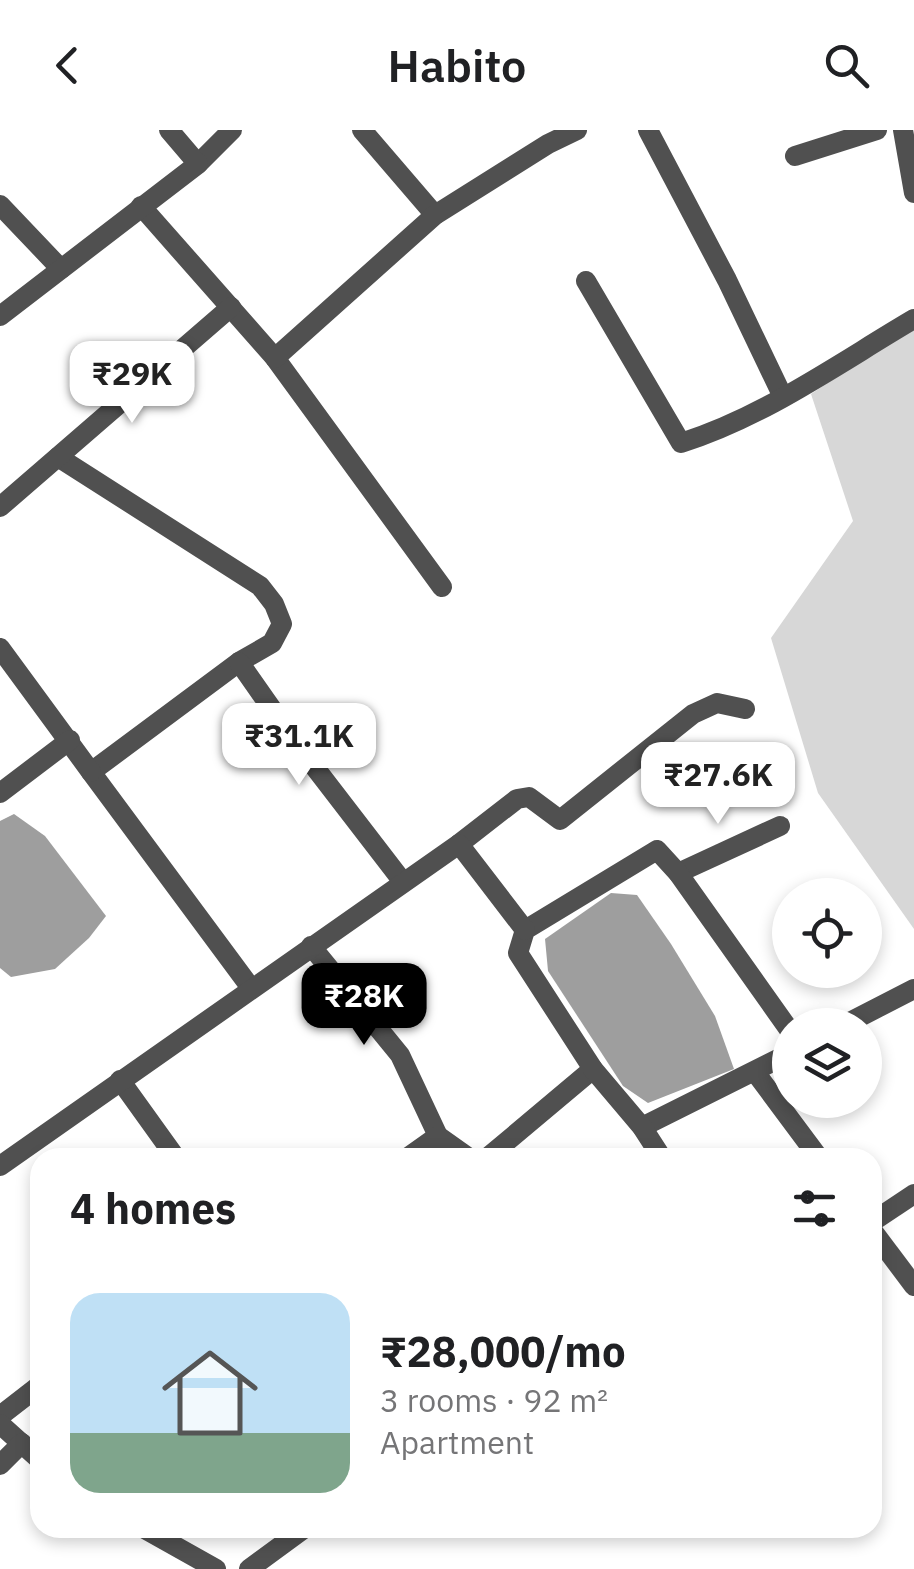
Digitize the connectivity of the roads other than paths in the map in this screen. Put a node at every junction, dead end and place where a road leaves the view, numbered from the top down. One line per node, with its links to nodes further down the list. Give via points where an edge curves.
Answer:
1 (169, 130): 10 (street)
2 (232, 130): 10 (street)
3 (362, 130): 14 (street)
4 (577, 130): 8 (street)
5 (648, 130): 21 (street)
6 (877, 130): 9 (street)
7 (903, 130): 11 (street)
8 (542, 137): 14 (street)
9 (795, 156)
10 (198, 164): 13 (street)
11 (914, 194)
12 (0, 204): 15 (street)
13 (141, 206): 15 (street); 17 (street)
14 (435, 215): 20 (street)
15 (60, 268): 18 (street)
16 (586, 281): 21 (street, via 681,443)
17 (232, 307): 20 (street); 22 (street)
18 (0, 316)
19 (914, 319): 21 (street)
20 (274, 358): 24 (street)
21 (783, 397)
22 (58, 457): 23 (street); 26 (street, via 260,586 282,624 272,643)
23 (0, 506)
24 (442, 587)
25 (0, 648): 28 (street)
26 (239, 662): 29 (street); 34 (street)
27 (745, 709): 32 (street, via 717,704 692,714 560,820 529,796)
28 (70, 740): 29 (street); 30 (street)
29 (91, 772): 37 (street)
30 (0, 793)
31 (780, 826): 33 (street)
32 (459, 844): 34 (street); 35 (street)
33 (678, 873): 35 (street, via 657,850); 39 (street)
34 (403, 882): 36 (street)
35 (525, 930): 42 (street, via 518,952)
36 (312, 946): 37 (street); 46 (street, via 400,1055)
37 (251, 988): 44 (street)
38 (914, 989): 40 (street)
39 (774, 1008)
40 (877, 1008)
41 (772, 1063): 43 (street)
42 (593, 1068): 45 (street); 50 (street)
43 (756, 1072): 45 (street); 52 (street)
44 (120, 1080): 47 (street); 53 (street)
45 (642, 1127): 51 (street)
46 (438, 1136): 48 (street); 49 (street)
47 (169, 1148)
48 (421, 1148)
49 (455, 1148)
50 (499, 1148)
51 (656, 1148)
52 (812, 1148)
53 (0, 1166)
54 (914, 1194): 55 (street)
55 (882, 1215)
56 (882, 1243): 57 (street)
57 (914, 1286)
58 (30, 1393): 59 (street)
59 (0, 1416)
60 (0, 1424): 61 (street)
61 (22, 1444): 62 (street); 63 (street)
62 (30, 1451)
63 (0, 1465)
64 (161, 1538): 66 (street)
65 (291, 1538): 67 (street)
66 (216, 1569)
67 (249, 1569)

